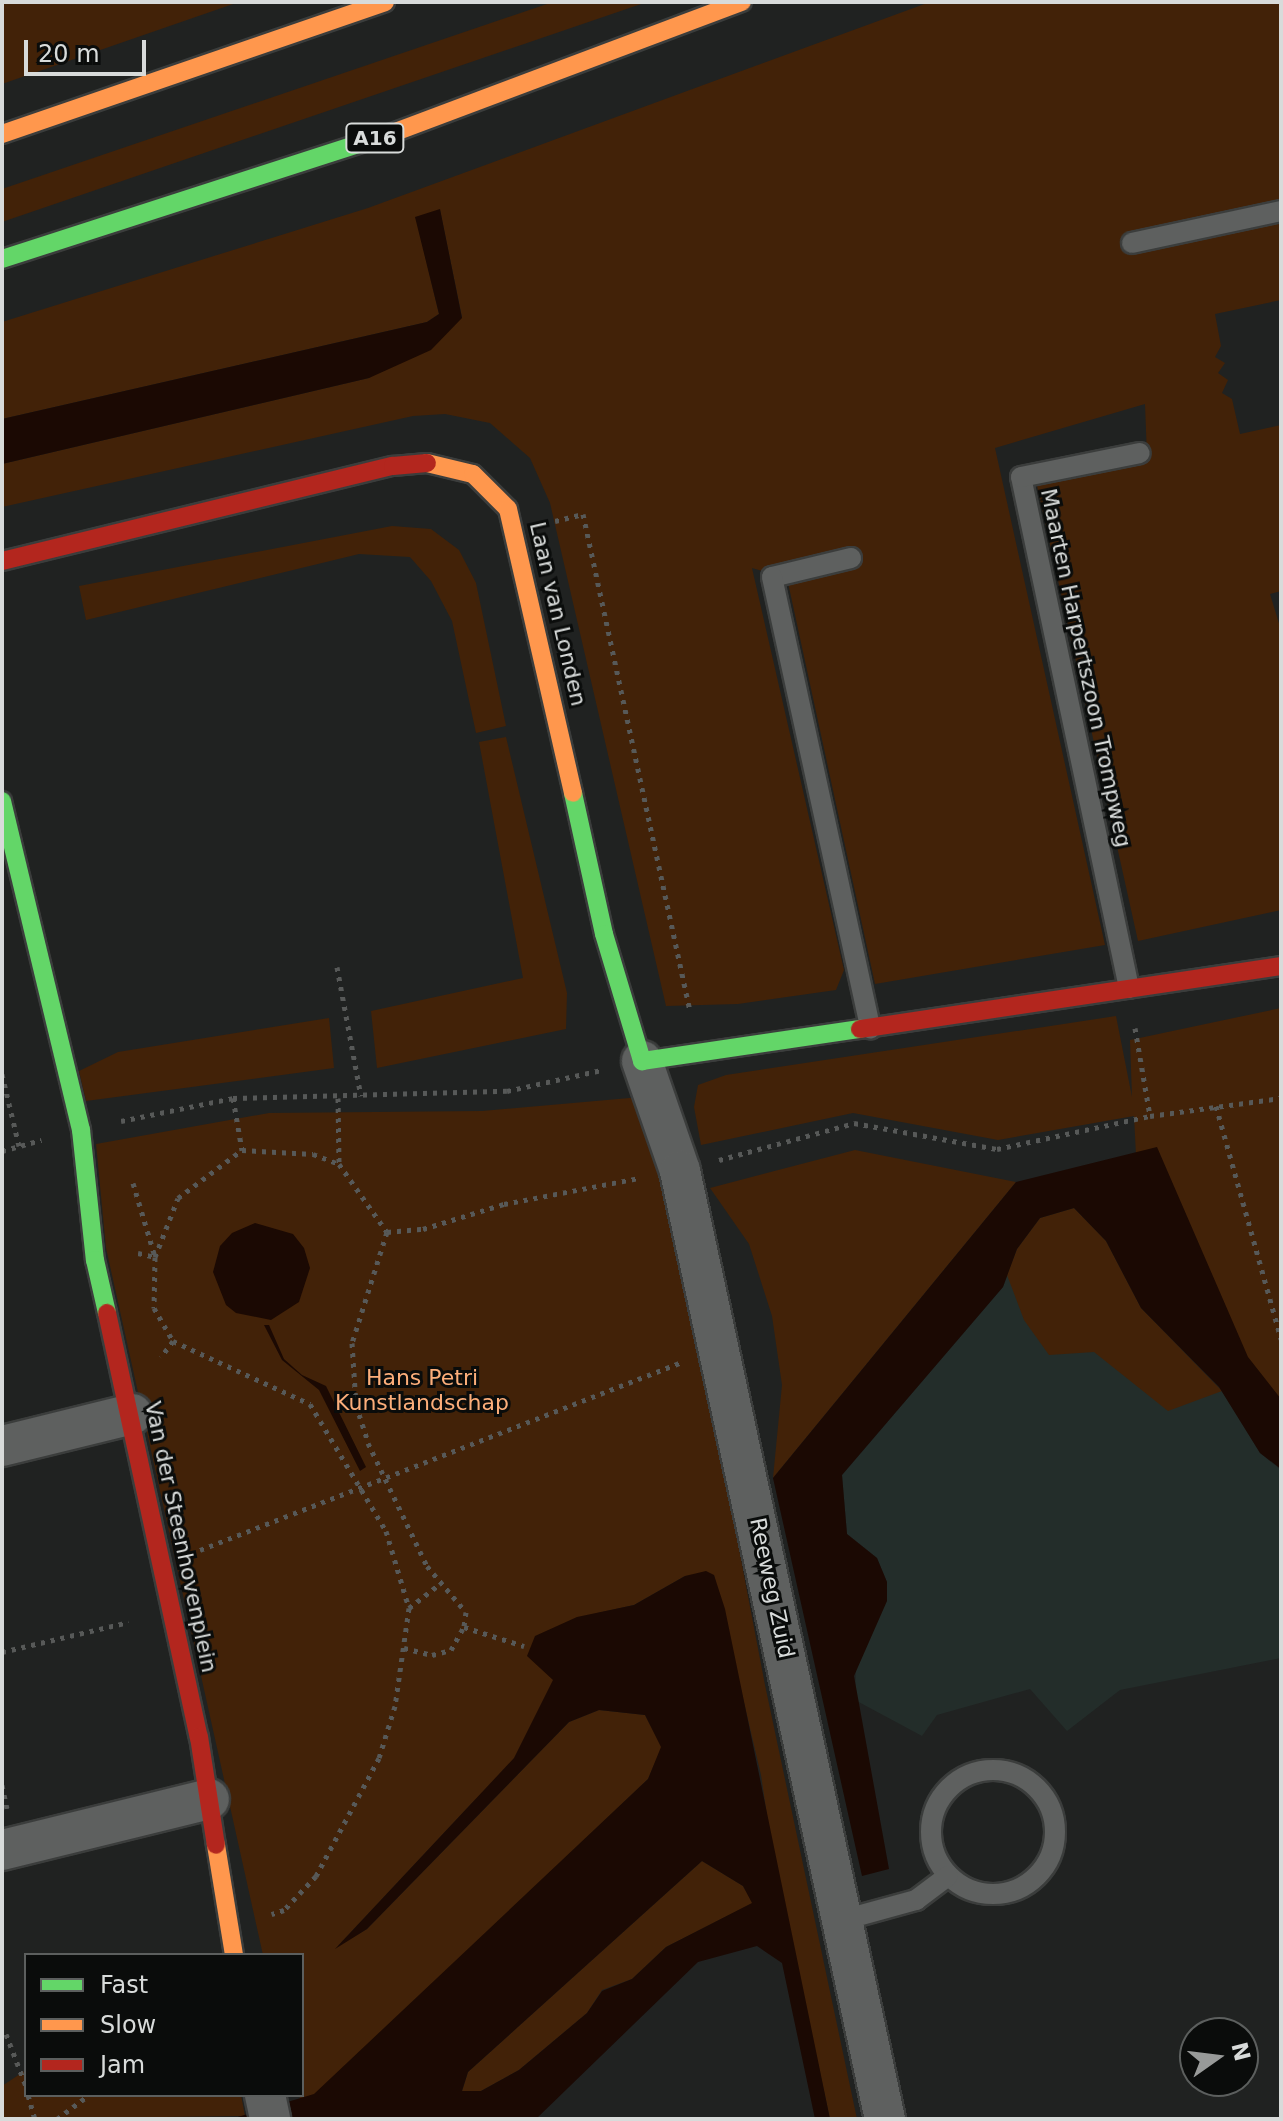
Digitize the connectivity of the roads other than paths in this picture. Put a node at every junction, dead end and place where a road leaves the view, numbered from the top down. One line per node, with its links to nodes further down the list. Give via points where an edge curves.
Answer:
1 (385, 2): 3 (main road)
2 (742, 2): 6 (main road, A16, via 414,126)
3 (2, 134)
4 (1281, 211): 5 (lane)
5 (1132, 243)
6 (2, 259)
7 (1140, 453): 13 (lane, Maarten Harpertszoon Trompweg, via 1021,477)
8 (851, 558): 14 (lane, via 772,577)
9 (2, 561): 15 (main road, Laan van Londen, via 393,466 432,463 473,474 508,509 517,533 604,934)
10 (2, 801): 11 (main road, Van der Steenhovenplein)
11 (11, 876): 16 (main road, Van der Steenhovenplein, via 81,1130 95,1260)
12 (1281, 966): 13 (main road)
13 (1129, 988): 14 (main road)
14 (870, 1028): 15 (main road)
15 (642, 1061): 21 (street, Reeweg Zuid, via 680,1171)
16 (132, 1414): 17 (street); 18 (main road, Van der Steenhovenplein)
17 (2, 1446)
18 (209, 1799): 19 (street); 22 (main road, Van der Steenhovenplein)
19 (2, 1850)
20 (948, 1876): 20 (lane, via 930,1837 932,1815 957,1780 998,1769 1037,1787 1055,1822 1049,1860 1038,1876 1003,1894 964,1888); 21 (lane, via 916,1900)
21 (843, 1920): 25 (street, Reeweg Zuid)
22 (234, 1953)
23 (265, 2097): 24 (street)
24 (270, 2119)
25 (885, 2119)

